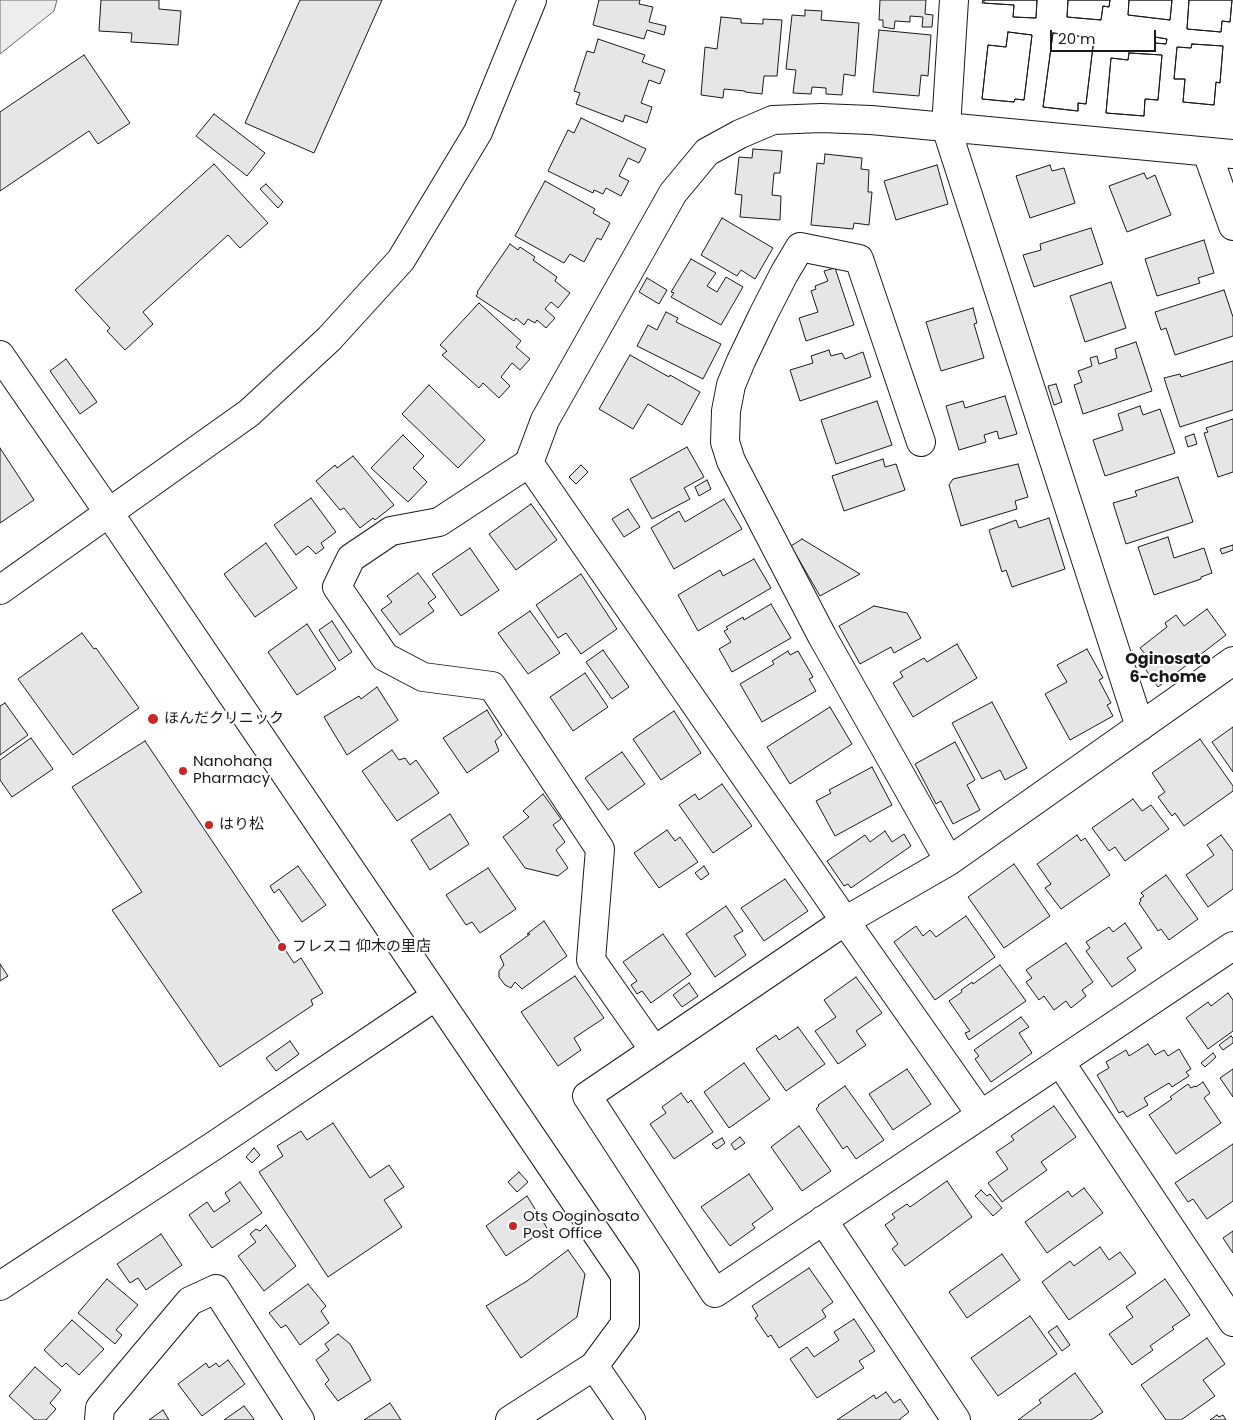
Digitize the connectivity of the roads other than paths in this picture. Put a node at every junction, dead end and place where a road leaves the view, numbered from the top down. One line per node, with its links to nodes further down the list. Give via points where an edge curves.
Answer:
1 (532, 0): 9 (street, via 478,132 401,260 329,339 249,413)
2 (954, 0): 3 (street)
3 (946, 126): 4 (street); 8 (street, via 829,118 773,120 707,152 673,193 545,420); 12 (street)
4 (1220, 153): 5 (street)
5 (1233, 226)
6 (4, 370): 9 (street)
7 (922, 442): 13 (street, via 859,259 800,247 741,361 726,411 725,442 731,461 822,636)
8 (529, 463): 14 (street); 17 (street, via 439,522 391,531 351,558 337,587 385,657 423,677 492,686 600,848 591,960)
9 (110, 513): 10 (street); 16 (street)
10 (0, 590)
11 (1233, 661): 12 (street)
12 (1140, 727): 13 (street)
13 (948, 862): 14 (street)
14 (845, 921): 17 (street); 19 (street)
15 (1233, 946): 18 (street)
16 (436, 996): 21 (street); 23 (street, via 625,1275 625,1324)
17 (654, 1050): 20 (street, via 587,1096 715,1293)
18 (1060, 1062): 19 (street); 22 (street)
19 (981, 1115): 20 (street)
20 (823, 1220): 28 (street)
21 (0, 1286)
22 (1233, 1322)
23 (594, 1366): 26 (street); 27 (street)
24 (99, 1420): 25 (street, via 100,1408 190,1301 216,1289)
25 (300, 1420)
26 (510, 1420)
27 (631, 1420)
28 (956, 1420)

